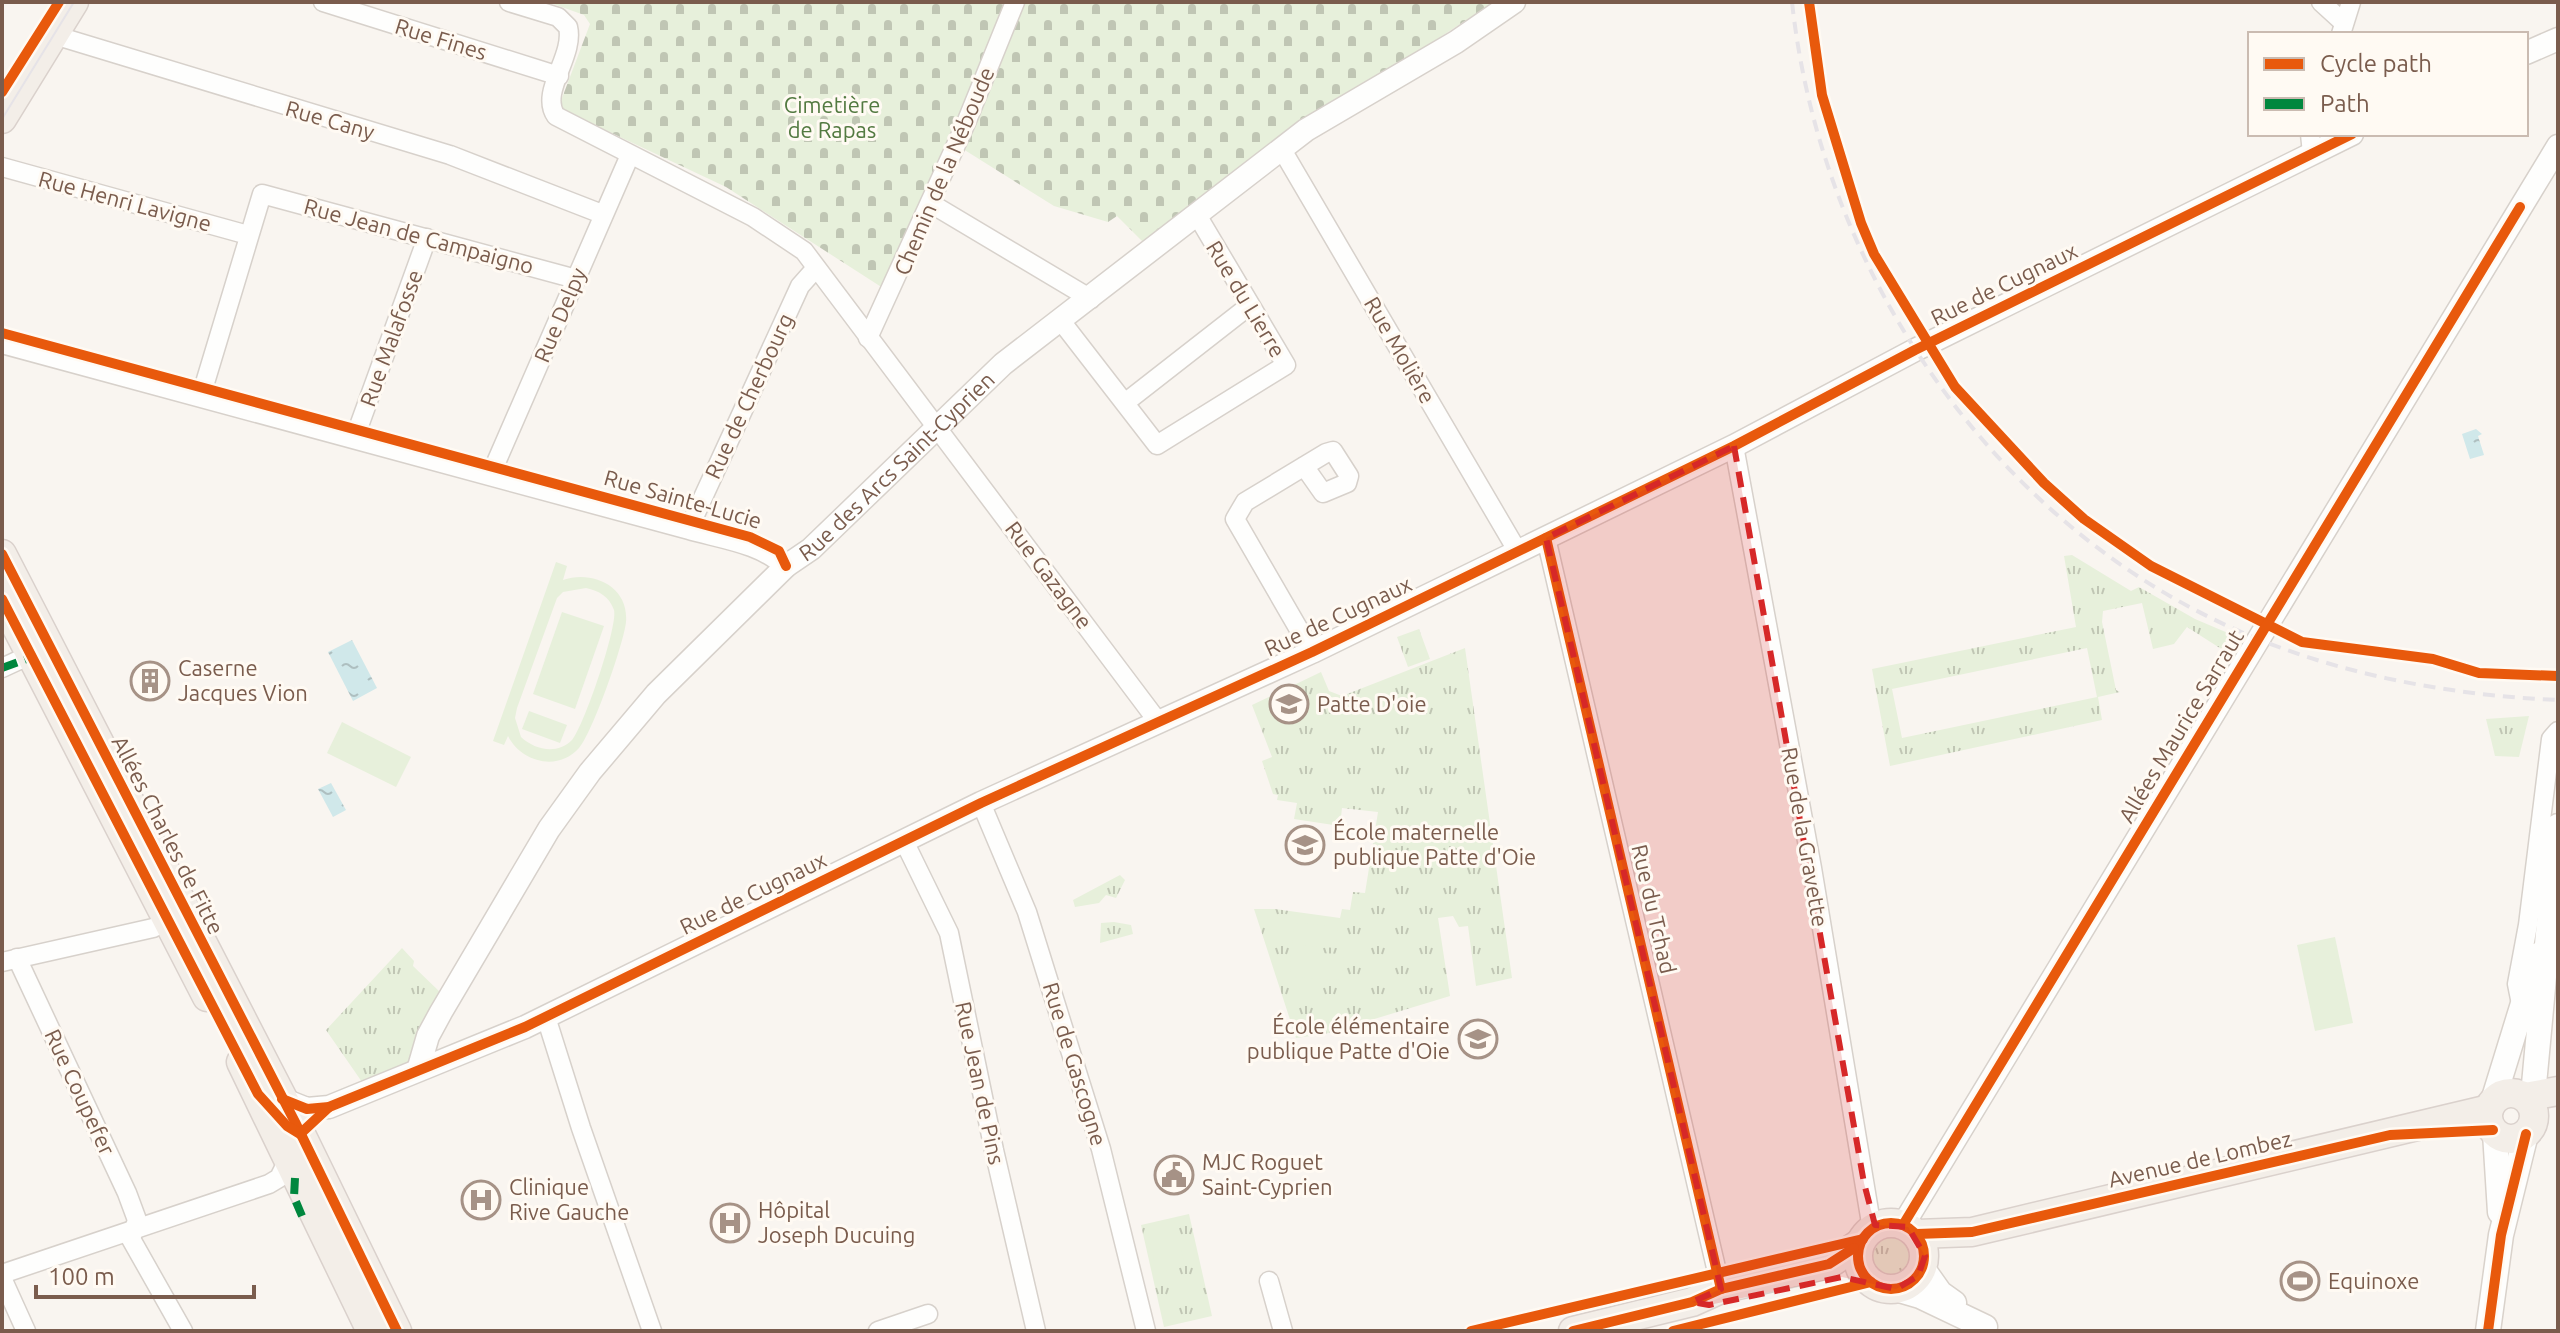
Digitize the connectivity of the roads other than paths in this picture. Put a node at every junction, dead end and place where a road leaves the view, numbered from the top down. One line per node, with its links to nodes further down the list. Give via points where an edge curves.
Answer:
1 (59, 2): 14 (main road)
2 (74, 2): 10 (main road)
3 (323, 2): 13 (street, Rue Fines)
4 (509, 2): 13 (street, via 558,17 568,27 568,51)
5 (1015, 2): 22 (street, Chemin de la Néboude)
6 (1514, 2): 19 (street, Rue des Arcs Saint-Cyprien)
7 (2321, 2): 9 (street)
8 (2351, 2): 9 (street)
9 (2342, 29)
10 (54, 35): 15 (main road); 23 (street, Rue Cany, via 450,155)
11 (2558, 39): 12 (street)
12 (2528, 52)
13 (559, 76): 20 (street, Rue Gazagne, via 550,109 556,116)
14 (2, 92)
15 (2, 119)
16 (2343, 136): 17 (street, Rue de Cugnaux)
17 (2311, 143): 38 (street, Rue de Cugnaux)
18 (2558, 146): 70 (street, Allées Maurice Sarraut)
19 (1281, 148): 24 (street, Rue des Arcs Saint-Cyprien); 43 (street, Rue Molière)
20 (630, 155): 23 (street, Rue Delpy); 27 (street, Rue Gazagne, via 791,240)
21 (2, 167): 25 (street, Rue Henri Lavigne)
22 (930, 203): 29 (street); 32 (street, Chemin de la Néboude)
23 (602, 214): 28 (street, Rue Delpy)
24 (1197, 215): 29 (street, Rue des Arcs Saint-Cyprien); 30 (street, Rue du Lierre)
25 (248, 235): 26 (street, Rue Jean de Campaigno, via 262,194); 34 (street)
26 (427, 238): 28 (street, Rue Jean de Campaigno); 37 (street, Rue Malafosse)
27 (816, 268): 32 (street, Rue Gazagne); 41 (street, Rue de Cherbourg, via 800,286)
28 (576, 279): 40 (street, Rue Delpy)
29 (1091, 299): 31 (street, Rue des Arcs Saint-Cyprien)
30 (1249, 306): 35 (street); 35 (street, Rue du Lierre, via 1286,365 1157,445)
31 (1061, 321): 35 (street, Rue du Lierre); 36 (street, Rue des Arcs Saint-Cyprien, via 1003,364)
32 (868, 338): 36 (street, Rue Gazagne)
33 (2, 342): 34 (street, Rue Sainte-Lucie)
34 (201, 396): 37 (street, Rue Sainte-Lucie)
35 (1126, 402)
36 (937, 427): 45 (street, Rue des Arcs Saint-Cyprien, via 811,549); 50 (street, Rue Gazagne)
37 (355, 437): 40 (street, Rue Sainte-Lucie)
38 (1734, 446): 42 (street, Rue de Cugnaux); 74 (street, Rue de la Gravette, via 1812,868)
39 (1304, 466): 47 (street, via 1245,502 1235,519)
40 (491, 474): 41 (street, Rue Sainte-Lucie)
41 (689, 528): 45 (street, Rue Sainte-Lucie, via 752,546)
42 (1546, 538): 43 (street, Rue de Cugnaux); 79 (street, Rue du Tchad)
43 (1518, 552): 47 (street, Rue de Cugnaux)
44 (2, 554): 48 (main road, Allées Charles de Fitte)
45 (786, 566): 62 (street, Rue des Arcs Saint-Cyprien, via 656,694 590,772 549,829 448,1000 428,1036)
46 (2, 599): 48 (main road, Allées Charles de Fitte)
47 (1312, 652): 50 (street, Rue de Cugnaux)
48 (43, 657): 49 (street); 55 (main road, Allées Charles de Fitte); 63 (main road, Allées Charles de Fitte)
49 (2, 668)
50 (1159, 723): 52 (street, Rue de Cugnaux)
51 (2558, 731): 60 (street, via 2551,739 2517,984)
52 (981, 803): 54 (street, Rue de Cugnaux); 92 (street, Rue de Gascogne, via 1036,908)
53 (2558, 826): 56 (main road)
54 (904, 841): 61 (street, Rue de Cugnaux); 91 (street, Rue Jean de Pins, via 949,933)
55 (167, 921): 58 (street); 68 (main road, Allées Charles de Fitte, via 252,1082)
56 (2546, 930): 59 (main road); 60 (main road)
57 (2558, 954): 59 (street)
58 (10, 960): 69 (street, Rue Coupefer, via 127,1193)
59 (2546, 986): 65 (main road)
60 (2521, 1008): 66 (main road)
61 (546, 1017): 62 (street, Rue de Cugnaux, via 457,1057); 89 (street)
62 (419, 1067): 64 (street, Rue de Cugnaux)
63 (282, 1099): 64 (street, via 307,1109); 67 (main road, Allées Charles de Fitte)
64 (329, 1107): 67 (street, Rue de Cugnaux)
65 (2538, 1109): 66 (main road, via 2508,1093); 66 (main road, via 2511,1139); 73 (main road)
66 (2493, 1118): 72 (main road, Avenue de Lombez, via 2390,1135); 73 (main road)
67 (300, 1134): 68 (street); 88 (main road, Allées Charles de Fitte)
68 (291, 1170): 69 (street, via 269,1184); 71 (main road, Allées Charles de Fitte)
69 (136, 1228): 76 (street); 85 (street, Rue Coupefer, via 131,1239)
70 (1910, 1230): 72 (main road, Avenue de Lombez); 74 (main road, via 1882,1224); 75 (main road, via 1924,1248)
71 (321, 1231): 86 (main road); 87 (main road, via 332,1234)
72 (1972, 1232): 75 (main road, Avenue de Lombez)
73 (2501, 1235): 95 (main road)
74 (1866, 1236): 77 (main road, via 1859,1264); 79 (main road, via 1829,1264)
75 (1923, 1266): 80 (main road, via 1912,1283); 83 (main road, via 1940,1293)
76 (2, 1276): 84 (street)
77 (1868, 1280): 80 (main road); 81 (main road, via 1842,1277 1709,1305)
78 (1269, 1281): 93 (street)
79 (1721, 1289): 81 (main road)
80 (1896, 1289): 83 (main road)
81 (1692, 1302): 94 (main road)
82 (928, 1314): 90 (street)
83 (1988, 1329)
84 (26, 1331)
85 (183, 1331)
86 (371, 1331)
87 (382, 1331)
88 (397, 1331)
89 (652, 1331)
90 (878, 1331)
91 (1036, 1331)
92 (1146, 1331)
93 (1283, 1331)
94 (1573, 1331)
95 (2488, 1331)

